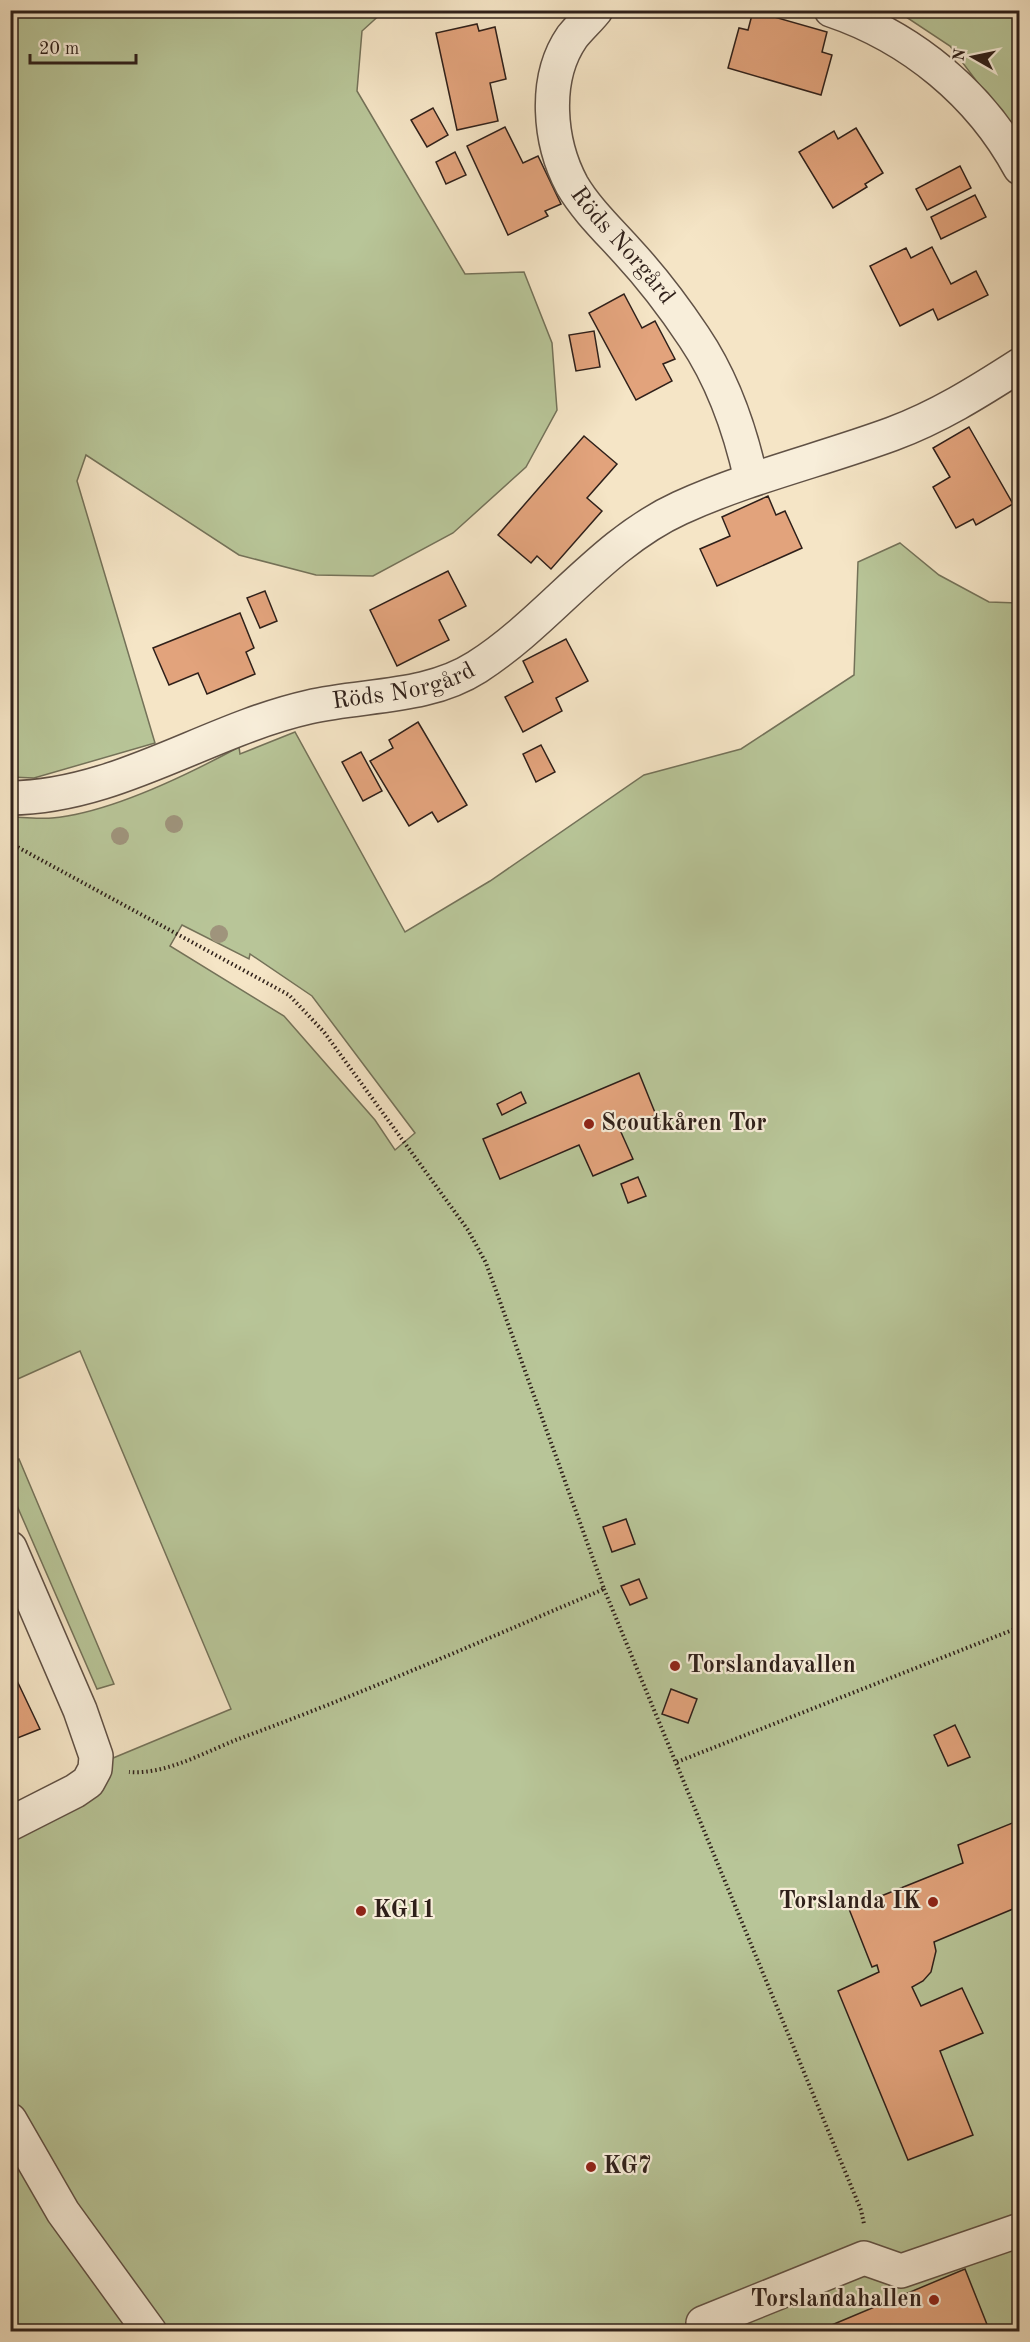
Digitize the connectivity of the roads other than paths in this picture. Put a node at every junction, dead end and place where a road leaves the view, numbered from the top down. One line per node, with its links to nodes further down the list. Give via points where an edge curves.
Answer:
1 (596, 10): 5 (street, Röds Norgård, via 571,39 555,77 551,110 556,143 573,185 695,337 723,387)
2 (831, 10): 3 (street, via 914,52 965,92 1004,140)
3 (1020, 168)
4 (1020, 365): 5 (street, Röds Norgård, via 960,404 893,434)
5 (751, 479): 6 (street, Röds Norgård, via 677,510 638,534 607,556 513,642 474,669 405,693 311,706 279,715 99,784 58,795)
6 (10, 798)
7 (10, 1548): 8 (street, via 92,1743 95,1769 88,1782 75,1791)
8 (10, 1824)
9 (10, 2120): 12 (street, via 63,2212)
10 (1020, 2230): 11 (street, via 902,2271 864,2258)
11 (703, 2323)
12 (150, 2331)

